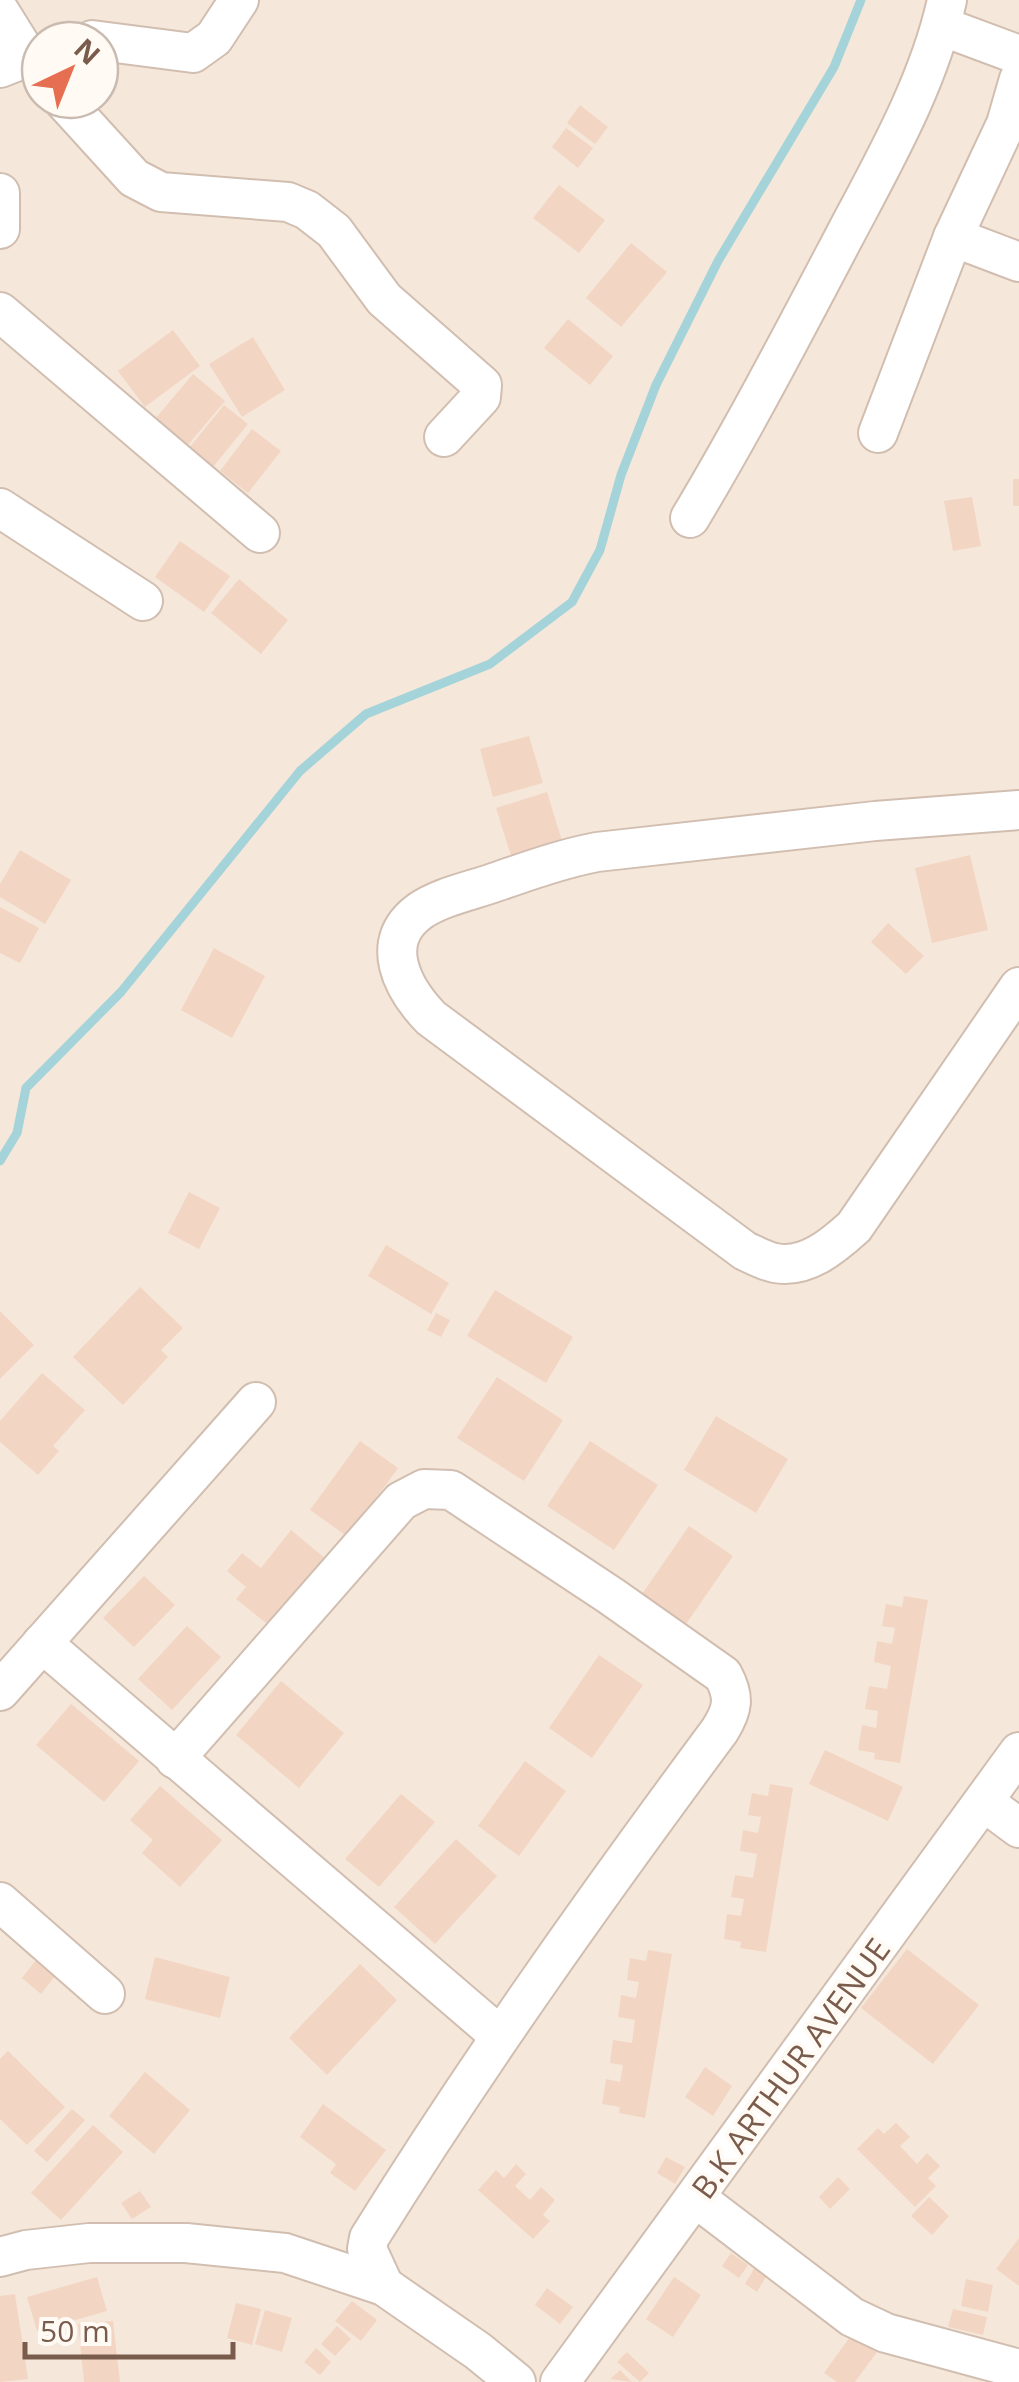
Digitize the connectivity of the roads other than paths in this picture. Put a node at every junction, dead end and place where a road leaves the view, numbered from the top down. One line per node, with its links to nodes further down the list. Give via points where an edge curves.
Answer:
1 (240, 0): 4 (street, via 214,38 193,54)
2 (0, 12): 5 (street)
3 (944, 13): 6 (street); 18 (street, via 870,189)
4 (120, 44)
5 (20, 49)
6 (1019, 55)
7 (1019, 79): 9 (street)
8 (81, 120): 16 (street, via 134,178 161,192 288,202 323,221 384,299 482,385 481,397)
9 (1012, 127): 12 (street)
10 (0, 193): 11 (street)
11 (0, 230)
12 (953, 237): 13 (street); 15 (street)
13 (1019, 262)
14 (0, 312): 19 (street)
15 (878, 433)
16 (444, 437)
17 (0, 508): 20 (street)
18 (690, 518)
19 (260, 533)
20 (143, 600)
21 (1019, 810): 22 (street, via 598,852 418,912 397,947 405,986 431,1018 745,1251 776,1264 803,1261 854,1227)
22 (1019, 988)
23 (256, 1402): 24 (street)
24 (42, 1643): 25 (street); 27 (street)
25 (0, 1691)
26 (1019, 1752): 28 (street, B.K ARTHUR AVENUE)
27 (175, 1759): 32 (street); 32 (street, via 401,1502 424,1489 451,1490 723,1676 733,1702 720,1730)
28 (984, 1802): 29 (street); 33 (street, B.K ARTHUR AVENUE)
29 (1019, 1828)
30 (0, 1902): 31 (street)
31 (106, 1994)
32 (500, 2036): 35 (street, via 369,2238 367,2250)
33 (696, 2198): 36 (street, via 852,2317); 38 (street, B.K ARTHUR AVENUE)
34 (0, 2257): 35 (street, via 89,2243 186,2243 284,2253)
35 (384, 2286): 37 (street)
36 (1019, 2370)
37 (516, 2382)
38 (560, 2382)

